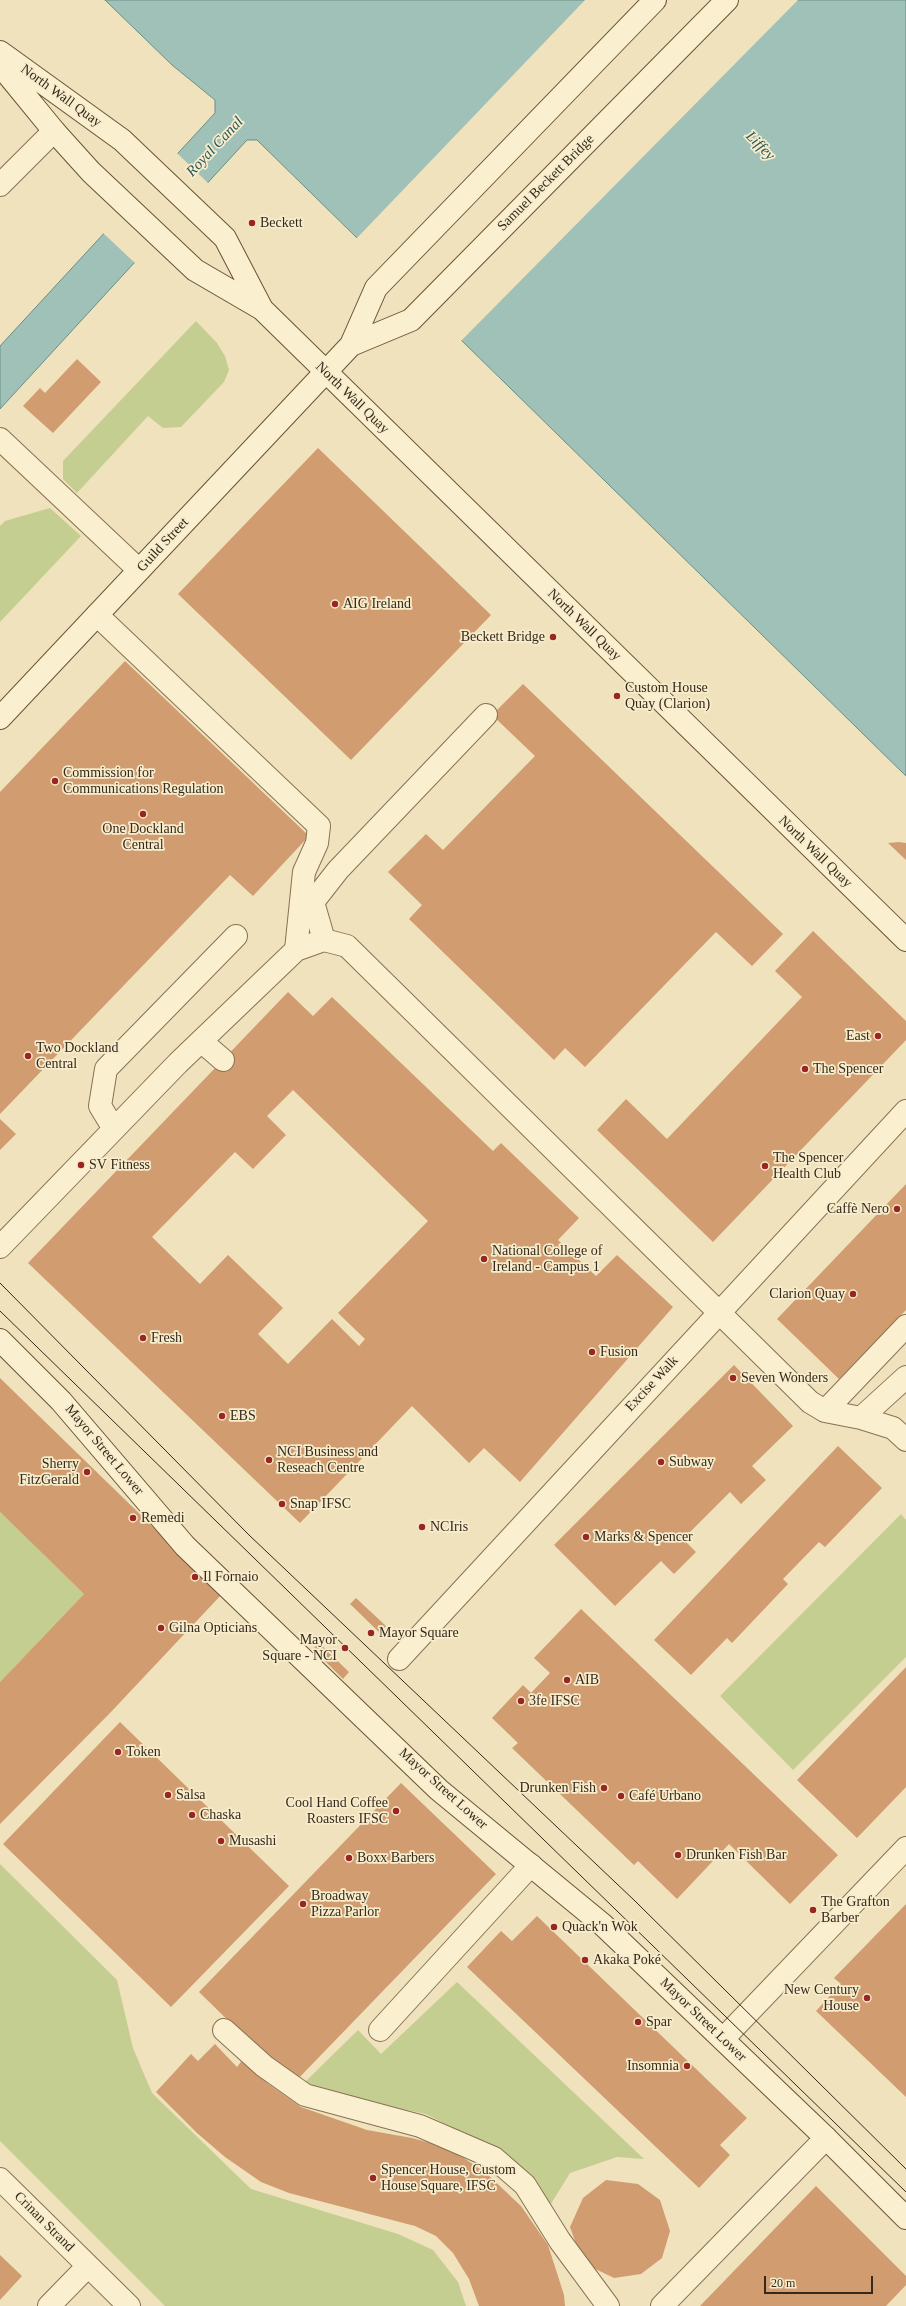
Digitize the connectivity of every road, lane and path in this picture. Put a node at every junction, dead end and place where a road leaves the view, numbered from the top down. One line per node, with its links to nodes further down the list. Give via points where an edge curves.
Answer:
1 (655, 0): 8 (street, Samuel Beckett Bridge, via 376,288)
2 (727, 0): 8 (street, Samuel Beckett Bridge, via 411,320)
3 (0, 52): 7 (street, North Wall Quay, via 122,140 225,238)
4 (0, 65): 5 (street, North Wall Quay)
5 (54, 131): 6 (street); 7 (street, North Wall Quay, via 91,172 195,270)
6 (0, 185)
7 (262, 310): 9 (street, North Wall Quay)
8 (351, 345): 9 (street, Samuel Beckett Bridge)
9 (325, 372): 11 (street, Guild Street); 17 (street, North Wall Quay)
10 (0, 440): 11 (street)
11 (139, 570): 12 (street, Guild Street)
12 (97, 615): 13 (street, Guild Street); 18 (street, via 319,826 317,843 304,872)
13 (0, 718)
14 (490, 721): 16 (street, via 338,870 313,902)
15 (236, 936): 22 (street, via 106,1069 100,1106)
16 (324, 940): 18 (street); 24 (street, via 346,946 638,1231)
17 (906, 940)
18 (296, 950): 19 (street)
19 (201, 1041): 20 (street); 22 (street)
20 (223, 1060)
21 (906, 1111): 24 (street, Excise Walk)
22 (114, 1129): 23 (street)
23 (0, 1247)
24 (718, 1313): 28 (street, via 810,1402); 31 (street, Excise Walk)
25 (906, 1326): 28 (street)
26 (0, 1340): 33 (street, Mayor Street Lower, via 61,1401 167,1534 440,1790)
27 (906, 1377): 29 (street)
28 (825, 1411): 29 (street)
29 (861, 1418): 30 (street, via 894,1428)
30 (906, 1440)
31 (399, 1659)
32 (906, 1848): 36 (street)
33 (531, 1865): 35 (street); 36 (street, Mayor Street Lower, via 602,1924)
34 (224, 2030): 43 (street, via 264,2066 305,2095 420,2126 494,2158 525,2185 560,2241)
35 (380, 2030)
36 (723, 2039): 37 (street, Mayor Street Lower)
37 (826, 2138): 39 (street, Mayor Street Lower); 44 (street)
38 (0, 2179): 40 (street, Crinan Strand)
39 (906, 2218)
40 (88, 2266): 41 (street); 42 (street, Crinan Strand)
41 (49, 2306)
42 (129, 2306)
43 (608, 2306)
44 (662, 2306)

